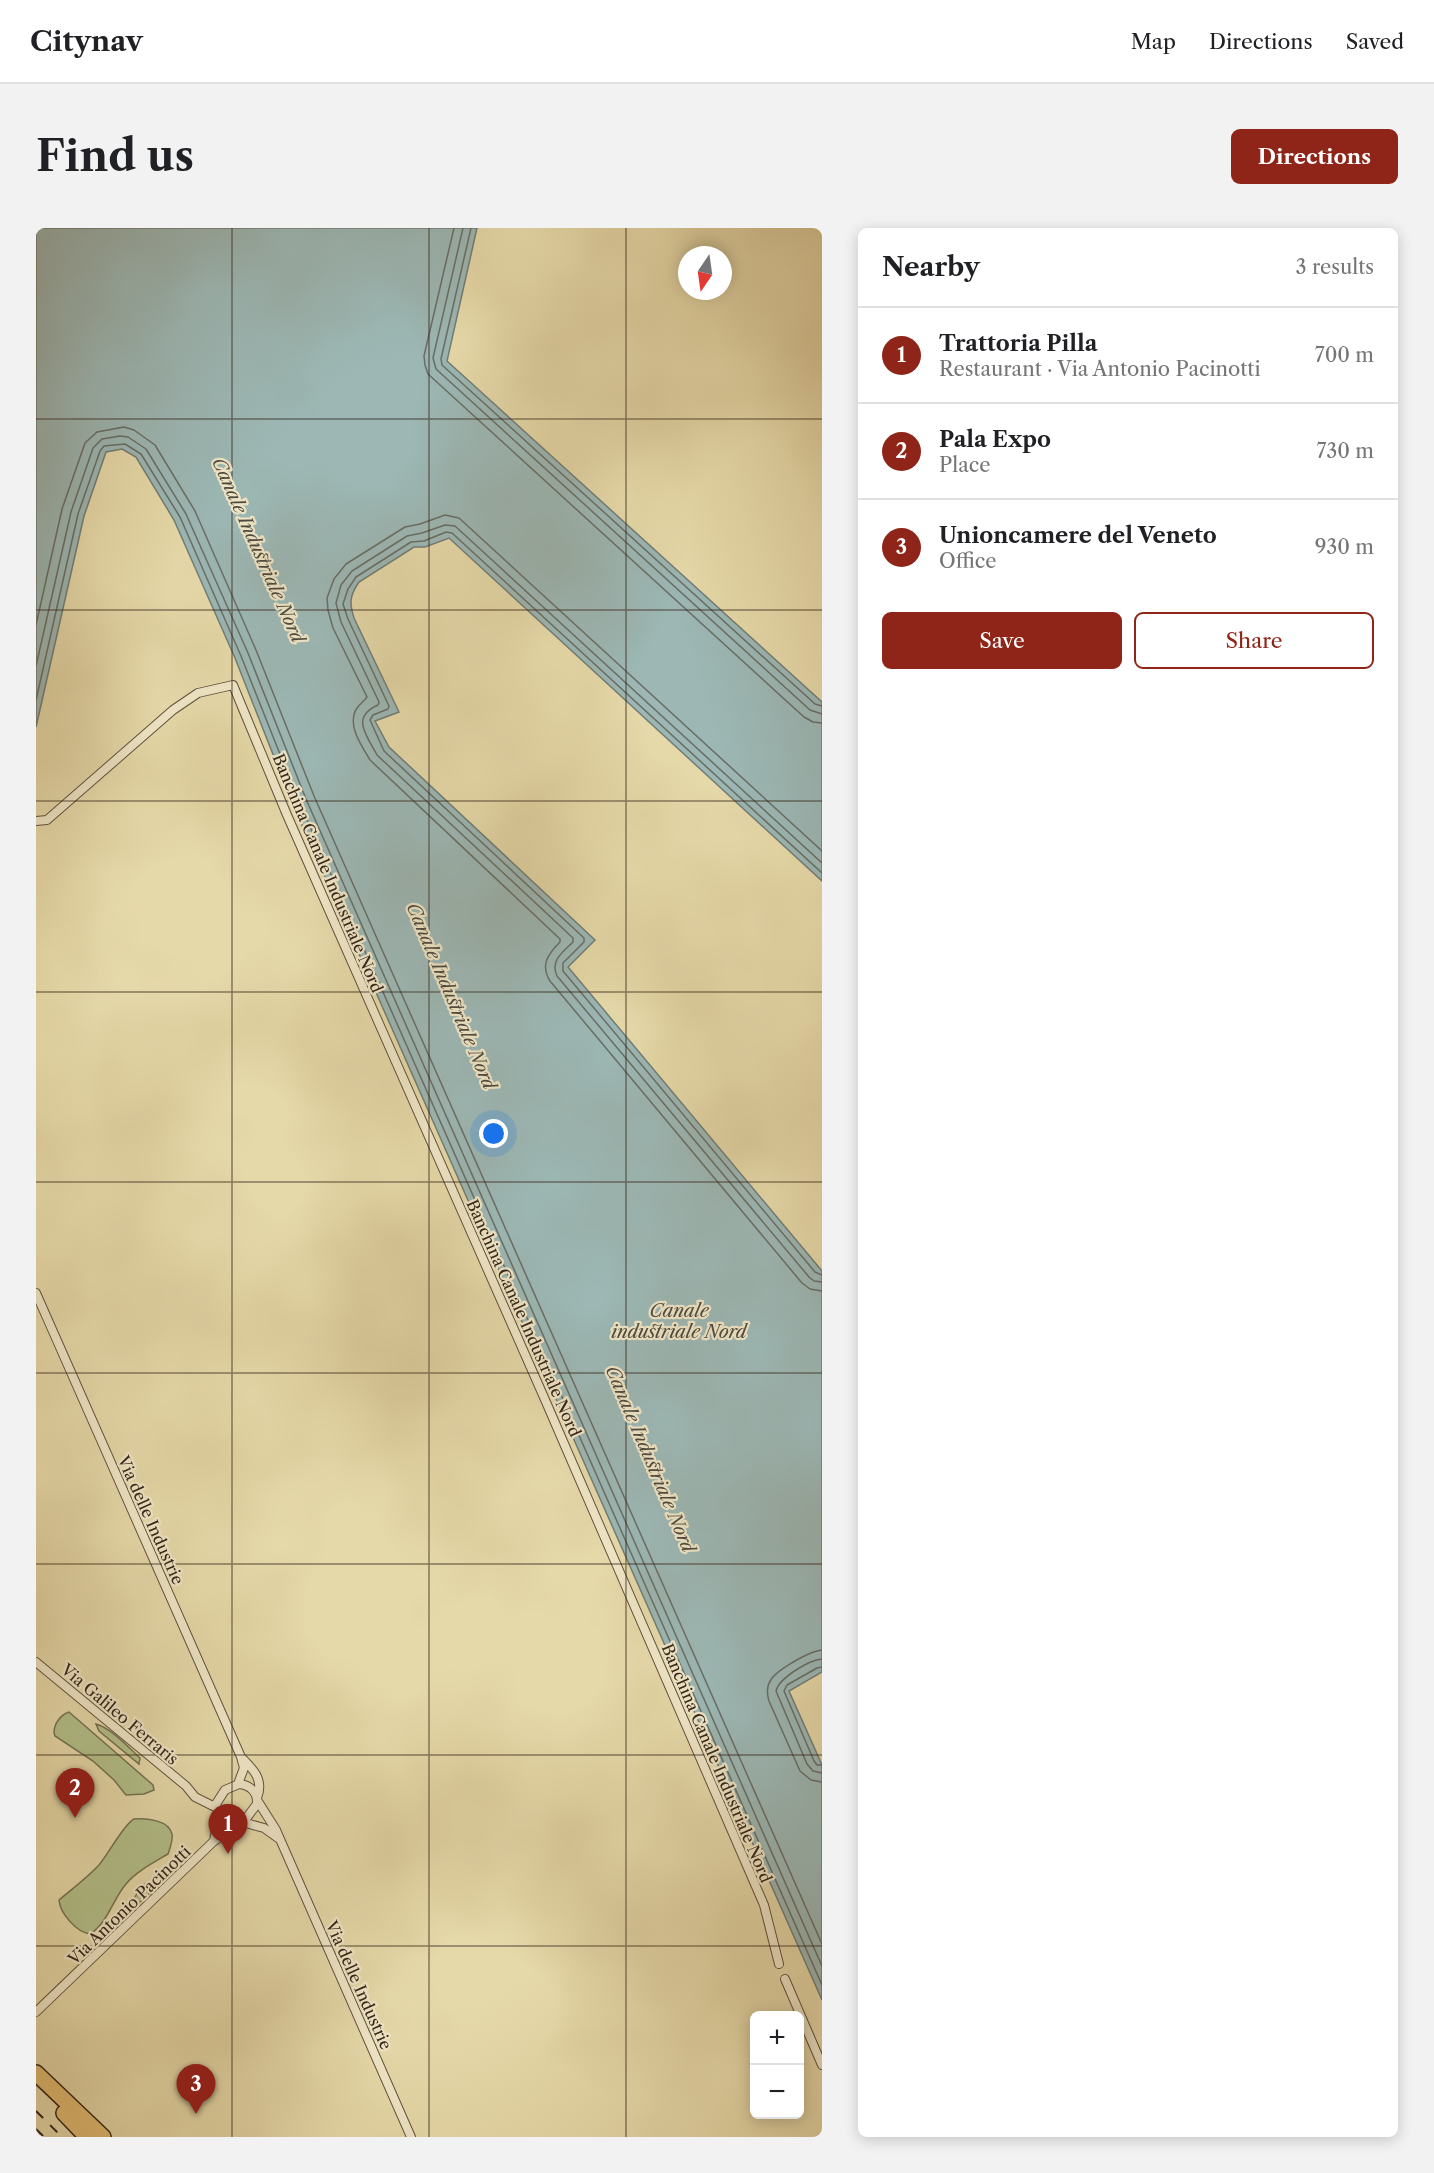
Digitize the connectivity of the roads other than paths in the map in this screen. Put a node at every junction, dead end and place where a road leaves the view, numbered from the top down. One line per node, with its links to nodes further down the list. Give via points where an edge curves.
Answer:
1 (37, 819): 13 (street, Banchina Canale Industriale Nord, via 46,820 181,704 198,693 233,685 759,1894)
2 (36, 1293): 4 (street, Via delle Industrie)
3 (36, 1662): 6 (street, Via Galileo Ferraris)
4 (241, 1757): 5 (street, via 243,1768); 8 (street, Via delle Industrie, via 259,1779)
5 (238, 1784): 7 (street); 8 (street, via 249,1786)
6 (186, 1786): 7 (street, Via Galileo Ferraris, via 208,1798); 9 (street, Via Galileo Ferraris, via 195,1797)
7 (220, 1795): 9 (street)
8 (257, 1799): 10 (street, via 254,1810); 12 (street, Via delle Industrie)
9 (218, 1811): 10 (street, via 226,1822); 11 (street, Via Antonio Pacinotti)
10 (239, 1823): 11 (street, Via Antonio Pacinotti); 12 (street, via 270,1831)
11 (213, 1842): 15 (street, Via Antonio Pacinotti)
12 (282, 1844): 21 (street, Via delle Industrie)
13 (779, 1964)
14 (785, 1979): 16 (street)
15 (36, 2012)
16 (822, 2065)
17 (36, 2073): 20 (highway)
18 (36, 2086): 19 (highway)
19 (87, 2137)
20 (103, 2137)
21 (411, 2137)

